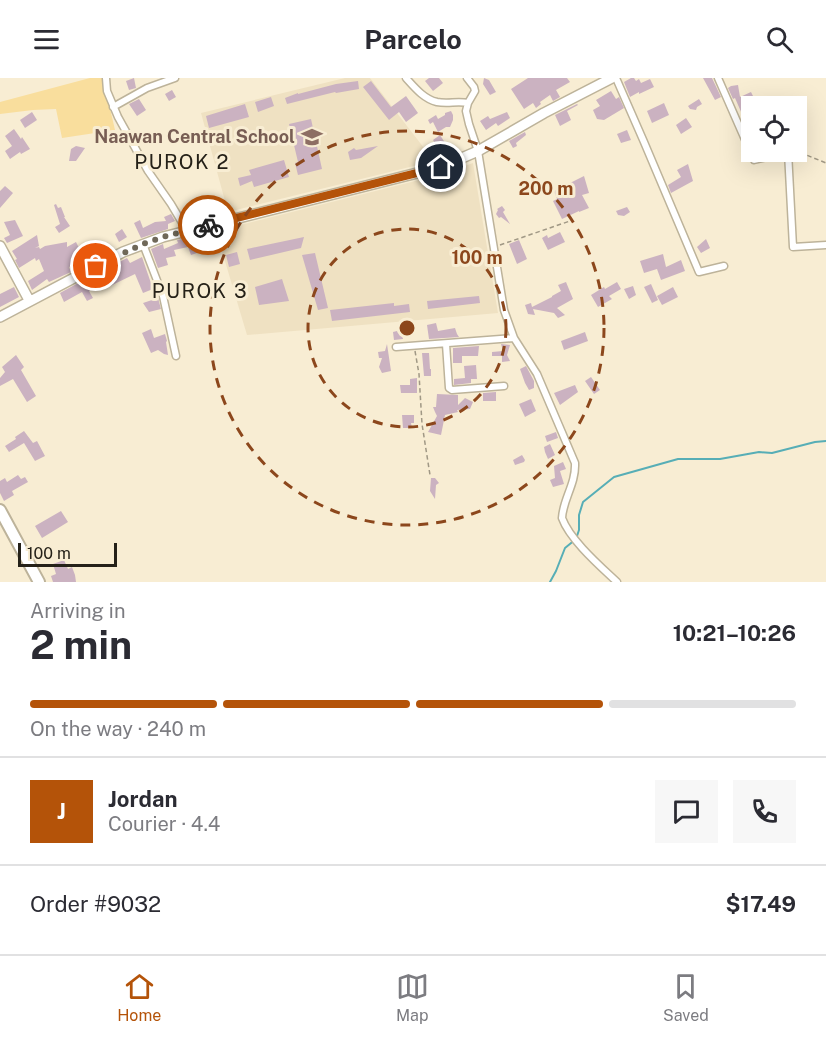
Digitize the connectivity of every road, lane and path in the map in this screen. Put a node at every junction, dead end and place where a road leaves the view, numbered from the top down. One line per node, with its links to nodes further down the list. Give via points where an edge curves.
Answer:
1 (106, 78): 8 (street)
2 (175, 78): 8 (street)
3 (406, 78): 7 (street, via 428,99)
4 (467, 78): 7 (street, via 475,91)
5 (614, 78): 10 (street); 20 (street, via 699,272)
6 (718, 78): 9 (street)
7 (468, 103): 10 (street, via 467,118)
8 (113, 107): 15 (street)
9 (741, 130)
10 (478, 151): 15 (street, via 441,167); 19 (street)
11 (807, 155): 13 (path)
12 (789, 162): 17 (street, via 792,247)
13 (826, 163)
14 (570, 221): 19 (path)
15 (186, 231): 16 (street)
16 (143, 244): 21 (street); 27 (street, via 163,296)
17 (826, 245)
18 (0, 246): 21 (street)
19 (495, 247): 23 (street, via 504,310)
20 (724, 266)
21 (29, 300): 22 (street)
22 (0, 317)
23 (514, 338): 24 (street); 32 (street, via 537,374 575,463 572,488 562,514 564,523)
24 (446, 344): 25 (street); 28 (street, via 449,388)
25 (415, 346): 26 (street); 29 (path)
26 (396, 347)
27 (176, 356)
28 (504, 386)
29 (430, 475)
30 (0, 510): 31 (highway)
31 (39, 582)
32 (617, 582)

